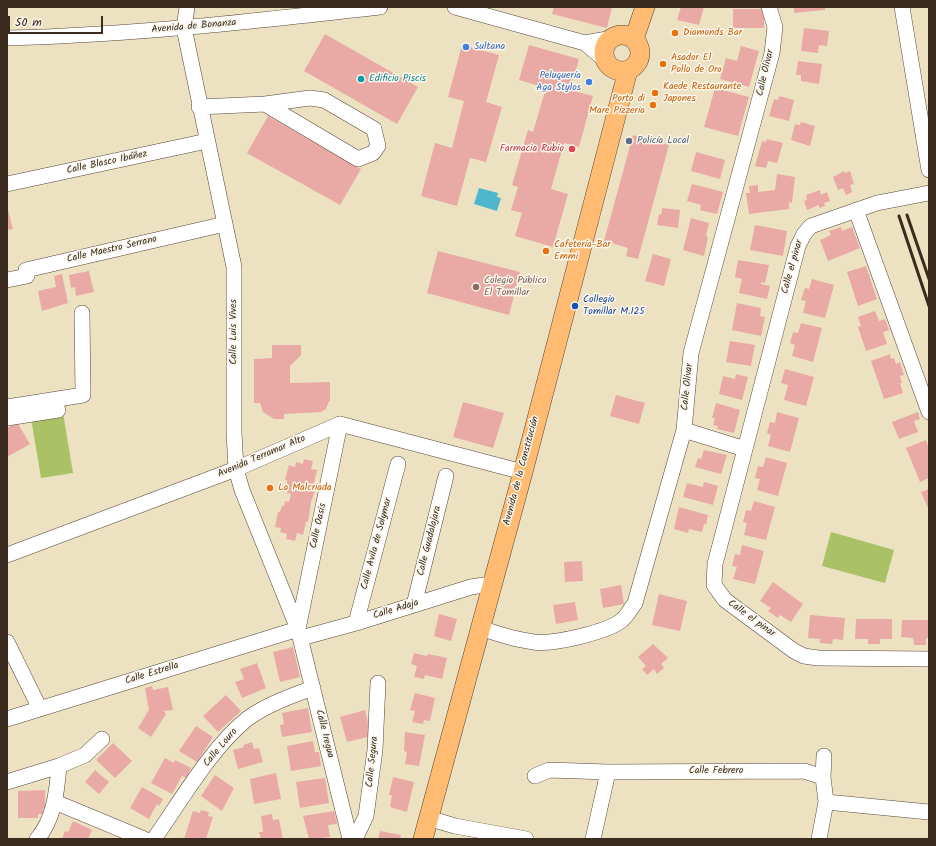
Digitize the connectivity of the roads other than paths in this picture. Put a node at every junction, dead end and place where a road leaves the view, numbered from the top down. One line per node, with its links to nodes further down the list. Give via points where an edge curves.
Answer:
1 (187, 7): 7 (street, Calle Luis Vives)
2 (380, 7): 7 (street, Avenida de Bonanza)
3 (455, 7): 10 (street)
4 (769, 7): 27 (street, Calle Olivar, via 775,27 772,53 691,353)
5 (902, 7): 15 (street)
6 (644, 10): 8 (main road)
7 (184, 28): 9 (street, Avenida de Bonanza); 13 (street, Calle Luis Vives)
8 (623, 37): 10 (street); 11 (main road, via 605,49); 11 (main road, via 638,44 640,56 634,67)
9 (7, 38)
10 (585, 43): 11 (street)
11 (616, 66): 31 (main road, Avenida de la Constitución, via 619,102)
12 (265, 104): 12 (street, via 358,159 373,153 378,146 374,129 324,100 310,98); 13 (street)
13 (199, 107): 14 (street, Calle Luis Vives)
14 (207, 141): 16 (street, Calle Blasco Ibáñez); 19 (street, Calle Luis Vives)
15 (929, 170)
16 (7, 184)
17 (929, 193): 18 (street, Calle el pinar, via 877,203)
18 (856, 210): 24 (street); 28 (street, Calle el pinar, via 811,226 798,246)
19 (225, 224): 20 (street, Calle Maestro Serrano, via 26,270 27,276); 30 (street, Calle Luis Vives, via 234,267)
20 (7, 280)
21 (82, 313): 22 (street, via 83,395)
22 (7, 407)
23 (58, 410): 25 (street)
24 (929, 412)
25 (7, 418)
26 (340, 424): 30 (street, Avenida Terramar Alto); 31 (street); 38 (street, Calle Oasis)
27 (684, 430): 28 (street); 37 (street, Calle Olivar, via 640,588 634,603 622,620 604,630 585,636 535,643)
28 (745, 449): 40 (street, Calle el pinar, via 715,564 714,585 724,600 804,656)
29 (398, 464): 36 (street, Calle Avila de Solymar)
30 (236, 469): 33 (street, Avenida Terramar Alto); 38 (street, Calle Luis Vives)
31 (523, 472): 34 (main road, Avenida de la Constitución)
32 (446, 476): 35 (street, Calle Guadalajara)
33 (7, 555)
34 (491, 584): 35 (street, Calle Adaja, via 471,587); 37 (main road, Avenida de la Constitución)
35 (414, 605): 36 (street, Calle Adaja)
36 (356, 623): 38 (street, Calle Adaja)
37 (480, 628): 55 (main road, Avenida de la Constitución)
38 (299, 633): 42 (street, Calle Iregua); 43 (street, Calle Estrella)
39 (7, 642): 43 (street)
40 (929, 659)
41 (378, 683): 60 (street, Calle Segura, via 375,750 366,816)
42 (313, 688): 58 (street, Calle Louro, via 288,697 249,718 229,735); 59 (street, Calle Iregua)
43 (40, 708): 44 (street, Calle Estrella)
44 (7, 719)
45 (102, 740): 47 (street, via 85,755)
46 (824, 756): 50 (street)
47 (60, 766): 51 (street); 52 (street)
48 (608, 772): 49 (street, Calle Febrero, via 549,770); 50 (street, Calle Febrero, via 804,771); 63 (street)
49 (536, 776)
50 (823, 777): 53 (street)
51 (7, 782)
52 (55, 802): 56 (street); 57 (street)
53 (826, 802): 54 (street); 64 (street)
54 (929, 812)
55 (428, 818): 61 (main road, Avenida de la Constitución); 62 (street, via 455,826)
56 (37, 839)
57 (144, 839)
58 (154, 839)
59 (350, 839)
60 (355, 839)
61 (422, 839)
62 (525, 839)
63 (593, 839)
64 (819, 839)

